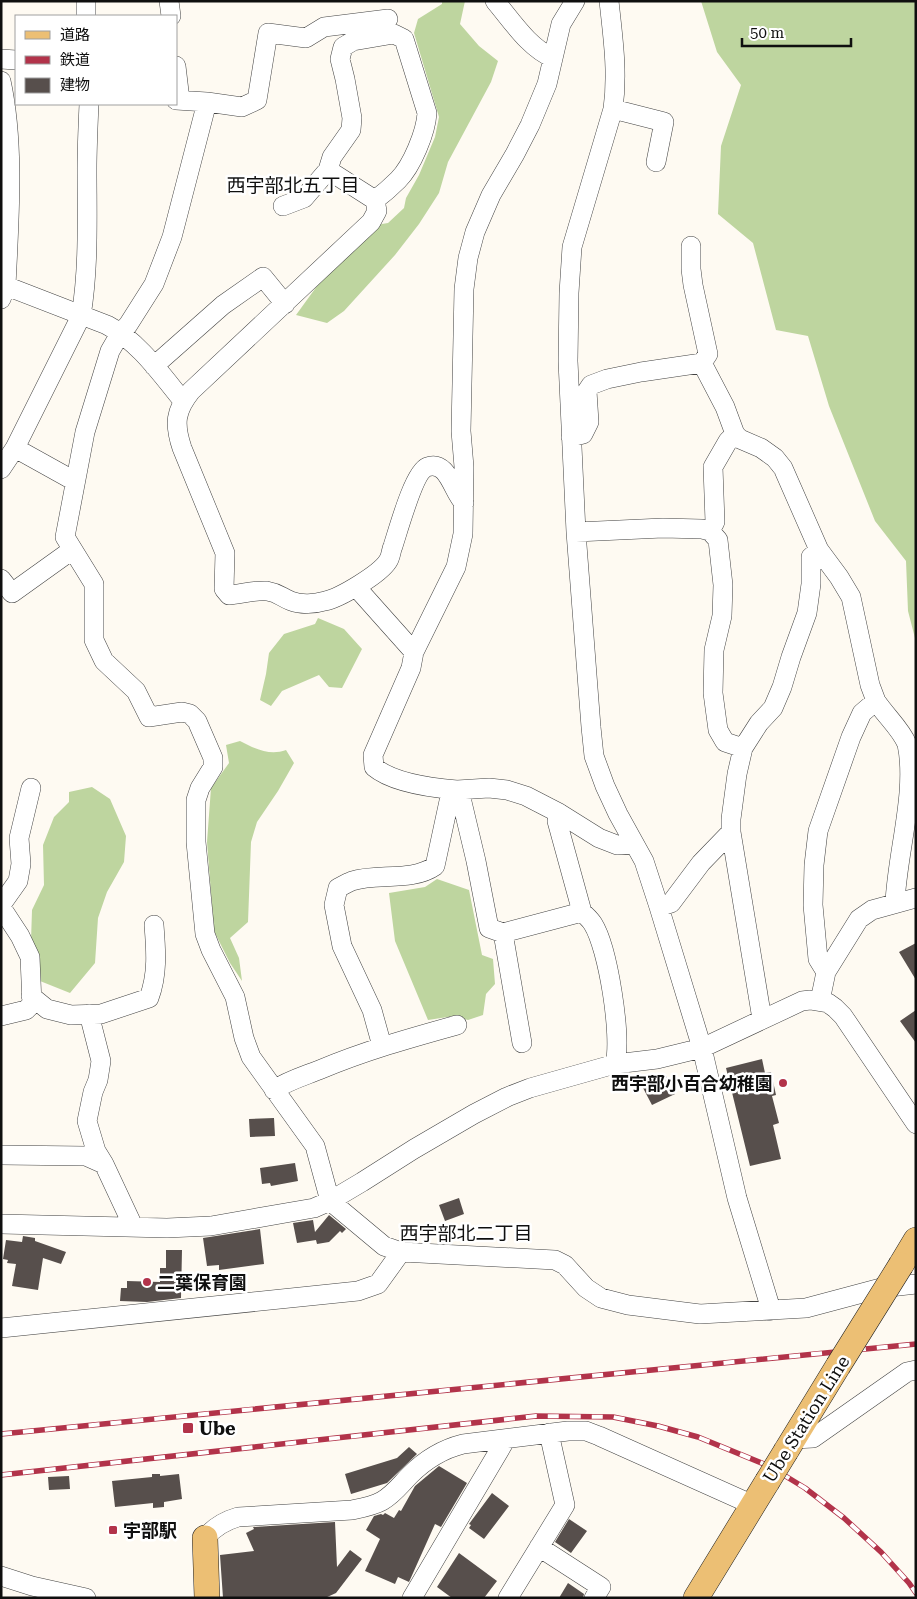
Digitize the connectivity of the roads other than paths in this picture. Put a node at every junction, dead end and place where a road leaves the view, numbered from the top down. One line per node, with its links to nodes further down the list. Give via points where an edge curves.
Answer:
1 (86, 1): 6 (street)
2 (169, 1): 7 (street)
3 (495, 1): 9 (street, via 534,46)
4 (575, 1): 9 (street, via 561,24)
5 (609, 1): 16 (street, via 616,64)
6 (86, 15)
7 (171, 15)
8 (388, 19): 14 (street, via 324,27 306,38 268,33 257,100 242,107)
9 (553, 58): 34 (street, via 530,125 491,195 474,232 468,258 464,289 460,432)
10 (1, 59): 11 (street)
11 (15, 60)
12 (1, 81): 22 (street, via 6,104 10,191)
13 (178, 100): 14 (street)
14 (207, 102): 25 (street, via 172,237 154,284)
15 (89, 105): 24 (street, via 88,222)
16 (613, 109): 17 (street, via 664,122); 30 (street, via 572,247 568,361)
17 (656, 162)
18 (328, 170): 19 (street); 19 (street, via 332,157 351,130 352,118 340,59 343,47 353,41 394,34 404,39 427,112 426,124 400,179); 20 (street, via 304,198)
19 (375, 200): 23 (street, via 377,210 371,222)
20 (283, 206)
21 (692, 246): 26 (street, via 693,285 708,354)
22 (3, 290): 24 (street)
23 (285, 304): 27 (street, via 263,277 224,305); 28 (street)
24 (81, 316): 25 (street); 31 (street)
25 (121, 332): 27 (street); 33 (street, via 110,350 84,432)
26 (702, 363): 29 (street); 30 (street, via 641,372 591,385 587,391 589,422 582,434)
27 (154, 366): 28 (street)
28 (183, 401): 40 (street, via 176,418 177,434 225,554 224,589 229,595 264,591 305,604 325,601)
29 (735, 434): 35 (street, via 713,467 715,522); 38 (street, via 761,448 784,468)
30 (571, 437): 36 (street)
31 (15, 448): 32 (street); 33 (street)
32 (1, 469)
33 (76, 479): 37 (street, via 65,537)
34 (464, 503): 40 (street, via 459,499 450,477 439,468 424,468 407,502 388,560); 41 (street, via 463,534 456,567)
35 (710, 531): 36 (street, via 663,528); 43 (street, via 720,546 722,585 722,616 714,650 713,685 718,730 725,742)
36 (576, 532): 48 (street, via 594,756)
37 (72, 550): 39 (street, via 12,593); 67 (street, via 94,584 94,640 104,661 136,691 149,717 182,712 190,714 197,721 213,758 213,767 196,800 196,842 205,934 235,997 251,1057)
38 (819, 550): 42 (street, via 851,597); 43 (street, via 811,558 807,614 782,687 773,708)
39 (1, 579)
40 (356, 586): 41 (street)
41 (414, 652): 45 (street, via 411,668 373,755 374,767 383,774 433,788)
42 (876, 701): 50 (street, via 903,735 913,766 913,797); 56 (street, via 862,714 851,737 818,831 814,865 814,931 818,959)
43 (743, 748): 47 (street, via 731,818)
44 (31, 788): 51 (street, via 19,838 21,864 18,881)
45 (458, 790): 46 (street, via 507,790); 55 (street, via 489,928); 64 (street, via 449,801 435,866 414,874 354,881 338,888 334,905 342,946 372,1010)
46 (559, 813): 48 (street, via 599,838 617,845); 53 (street, via 557,821)
47 (732, 832): 52 (street, via 702,863 671,903); 61 (street)
48 (633, 844): 52 (street, via 644,861)
49 (916, 898): 50 (street)
50 (895, 903): 56 (street, via 872,910 859,919)
51 (1, 906): 57 (street, via 30,956)
52 (659, 907): 65 (street)
53 (582, 912): 55 (street); 66 (street, via 593,923 604,953 614,1001)
54 (154, 925): 59 (street, via 156,973 149,998 101,1014)
55 (503, 933): 63 (street)
56 (826, 972): 58 (street)
57 (31, 996): 59 (street, via 47,1009 71,1015); 60 (street, via 32,1004 26,1010)
58 (820, 1001): 61 (street, via 802,1001); 68 (street, via 836,1008 843,1016)
59 (89, 1014): 70 (street, via 101,1061 88,1121 96,1151)
60 (1, 1016)
61 (762, 1019): 65 (street)
62 (457, 1025): 64 (street)
63 (522, 1043)
64 (382, 1046): 67 (street)
65 (702, 1048): 66 (street, via 657,1059); 77 (street, via 737,1198)
66 (615, 1064): 71 (street, via 507,1097)
67 (274, 1090): 71 (street, via 315,1146)
68 (916, 1124)
69 (1, 1155): 70 (street, via 86,1156)
70 (104, 1164): 73 (street)
71 (330, 1200): 73 (street, via 305,1210 211,1226); 75 (street, via 384,1246)
72 (1, 1224): 73 (street)
73 (133, 1226)
74 (916, 1240): 76 (main road, Ube Station Line)
75 (401, 1252): 77 (street, via 555,1260 565,1265 600,1298 628,1305 700,1314); 78 (street, via 378,1284 358,1291)
76 (908, 1274): 77 (street, via 881,1288 806,1308); 82 (main road, Ube Station Line, bridge, via 838,1366)
77 (769, 1311)
78 (1, 1328)
79 (916, 1370): 82 (street, via 907,1372 813,1438)
80 (548, 1433): 81 (street); 83 (street, via 586,1431); 85 (street, via 565,1505)
81 (506, 1439): 84 (street, via 463,1444 438,1453 411,1474 394,1493 366,1508 238,1517 212,1530); 89 (street)
82 (790, 1445): 83 (main road, Ube Station Line, bridge)
83 (753, 1505): 92 (main road, Ube Station Line)
84 (204, 1538): 88 (main road)
85 (539, 1547): 90 (street); 91 (street, via 601,1587)
86 (1, 1576): 87 (street)
87 (86, 1598)
88 (207, 1598)
89 (412, 1598)
90 (508, 1598)
91 (594, 1598)
92 (696, 1598)

